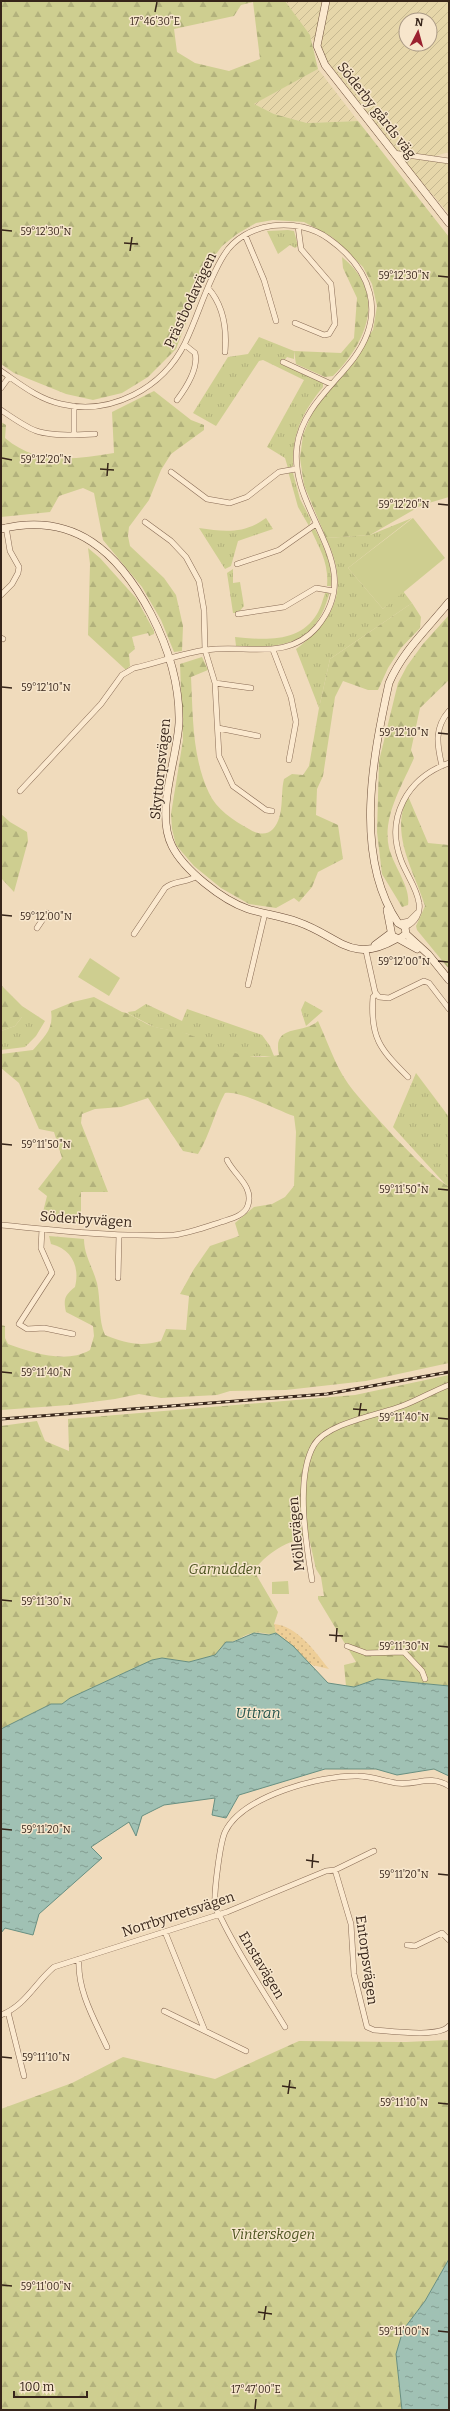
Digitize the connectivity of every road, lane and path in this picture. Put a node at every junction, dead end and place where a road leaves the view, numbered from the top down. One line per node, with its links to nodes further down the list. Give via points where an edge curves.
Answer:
1 (326, 1): 2 (main road, Söderby gårds väg, via 317,36 318,52 325,65)
2 (393, 153): 3 (street); 4 (main road, Söderby gårds väg)
3 (449, 161)
4 (449, 224)
5 (298, 226): 6 (street, Prästbodavägen, via 273,225); 9 (street, via 301,249 330,284 334,324 328,334 324,335); 15 (street, Prästbodavägen, via 308,228 329,239 348,255 359,267 370,293 372,313 368,331 354,358)
6 (245, 236): 7 (street, Prästbodavägen, via 228,250); 8 (street, via 264,280)
7 (208, 288): 10 (street, Prästbodavägen); 11 (street, via 223,316)
8 (276, 321)
9 (294, 323)
10 (185, 345): 17 (street, via 194,354 196,364 186,388); 18 (street, Prästbodavägen, via 167,372 138,393 105,405)
11 (225, 352)
12 (283, 362): 15 (street)
13 (1, 371): 14 (street, Prästbodavägen)
14 (9, 376): 16 (street); 18 (street, Prästbodavägen, via 34,394 60,404)
15 (331, 384): 22 (street, Prästbodavägen, via 311,408 302,428 297,447)
16 (1, 388)
17 (177, 400)
18 (74, 406): 21 (street)
19 (1, 410): 21 (street, via 29,429 44,435)
20 (95, 434): 21 (street)
21 (74, 435)
22 (296, 469): 23 (street, via 279,472 247,497 230,504 207,499); 25 (street, Prästbodavägen, via 302,497)
23 (171, 472)
24 (144, 522): 32 (street, via 171,541 186,557 199,582 204,610)
25 (316, 524): 27 (street, via 279,550); 28 (street, Prästbodavägen, via 333,563)
26 (4, 528): 29 (street, via 10,551 19,567 12,584); 34 (main road, Skyttorpsvägen, via 22,525 57,526 92,541 107,552 139,592)
27 (237, 564)
28 (333, 591): 31 (street, via 316,588 284,607); 33 (street, Prästbodavägen, via 326,612 302,641)
29 (1, 595)
30 (449, 602): 46 (main road, via 404,655 388,683 375,748 372,781 372,845 378,882)
31 (238, 614)
32 (205, 650): 33 (street, Prästbodavägen); 34 (street, Prästbodavägen); 35 (street)
33 (273, 650): 40 (street, via 291,697 296,722)
34 (172, 659): 43 (street, Prästbodavägen, via 134,668 122,675 101,704); 45 (main road, Skyttorpsvägen, via 179,723 166,819 173,848 183,863)
35 (215, 683): 36 (street); 38 (street)
36 (251, 688)
37 (449, 711): 42 (street, via 441,722 437,734)
38 (218, 728): 39 (street); 44 (street, via 219,756 232,786 266,810)
39 (258, 736)
40 (289, 760)
41 (449, 763): 42 (street)
42 (442, 766): 49 (street, via 431,770 414,785 404,798 397,815 395,835 398,851 417,896 419,911)
43 (20, 791)
44 (272, 811)
45 (197, 876): 48 (main road, Skyttorpsvägen, via 232,901 247,909); 52 (street, via 165,888)
46 (383, 894): 49 (main road); 51 (main road)
47 (47, 913): 50 (street)
48 (265, 913): 54 (main road, Skyttorpsvägen, via 308,926 353,949); 57 (street)
49 (402, 927): 51 (main road); 53 (main road); 55 (main road)
50 (37, 928)
51 (390, 931): 53 (main road); 54 (main road, via 384,940)
52 (134, 934)
53 (397, 939): 54 (main road); 55 (main road)
54 (366, 951): 58 (street)
55 (434, 960): 56 (main road)
56 (449, 980)
57 (248, 985)
58 (376, 994): 59 (street, via 386,999 424,981 429,983); 60 (street, via 373,996 372,1020 380,1046 384,1054)
59 (449, 1009)
60 (408, 1078)
61 (227, 1160): 64 (street, Söderbyvägen, via 246,1185 249,1196 246,1208 235,1217 200,1229 170,1235)
62 (1, 1225): 63 (street, Söderbyvägen)
63 (42, 1228): 64 (street, Söderbyvägen); 66 (street, via 41,1248 52,1273 19,1324 27,1329 44,1328)
64 (119, 1235): 65 (street)
65 (118, 1278)
66 (73, 1334)
67 (449, 1386): 68 (street, Möllevägen, via 403,1406 331,1430 314,1445 307,1467 304,1498)
68 (312, 1580)
69 (347, 1646): 70 (street, via 366,1653 404,1652 422,1671)
70 (425, 1679)
71 (449, 1786): 74 (street, via 438,1779 398,1783 358,1776 324,1780 279,1792 250,1807 225,1833 216,1897)
72 (374, 1851): 73 (street, Norrbyvretsvägen)
73 (335, 1870): 74 (street, Norrbyvretsvägen, via 326,1871); 82 (street, Entorpsvägen, via 351,1924 355,1986 364,2022 370,2029 438,2032)
74 (218, 1915): 75 (street, Norrbyvretsvägen); 83 (street, Enstavägen)
75 (165, 1932): 78 (street, Norrbyvretsvägen); 84 (street)
76 (449, 1940): 77 (street, via 442,1933 415,1946)
77 (407, 1945)
78 (79, 1959): 80 (street, Norrbyvretsvägen, via 54,1967 23,2001); 85 (street, via 78,1976 82,1990)
79 (164, 2011): 84 (street)
80 (8, 2012): 81 (street, Norrbyvretsvägen); 87 (street)
81 (1, 2016)
82 (449, 2026)
83 (285, 2027)
84 (205, 2031): 86 (street)
85 (106, 2047)
86 (246, 2051)
87 (24, 2076)

